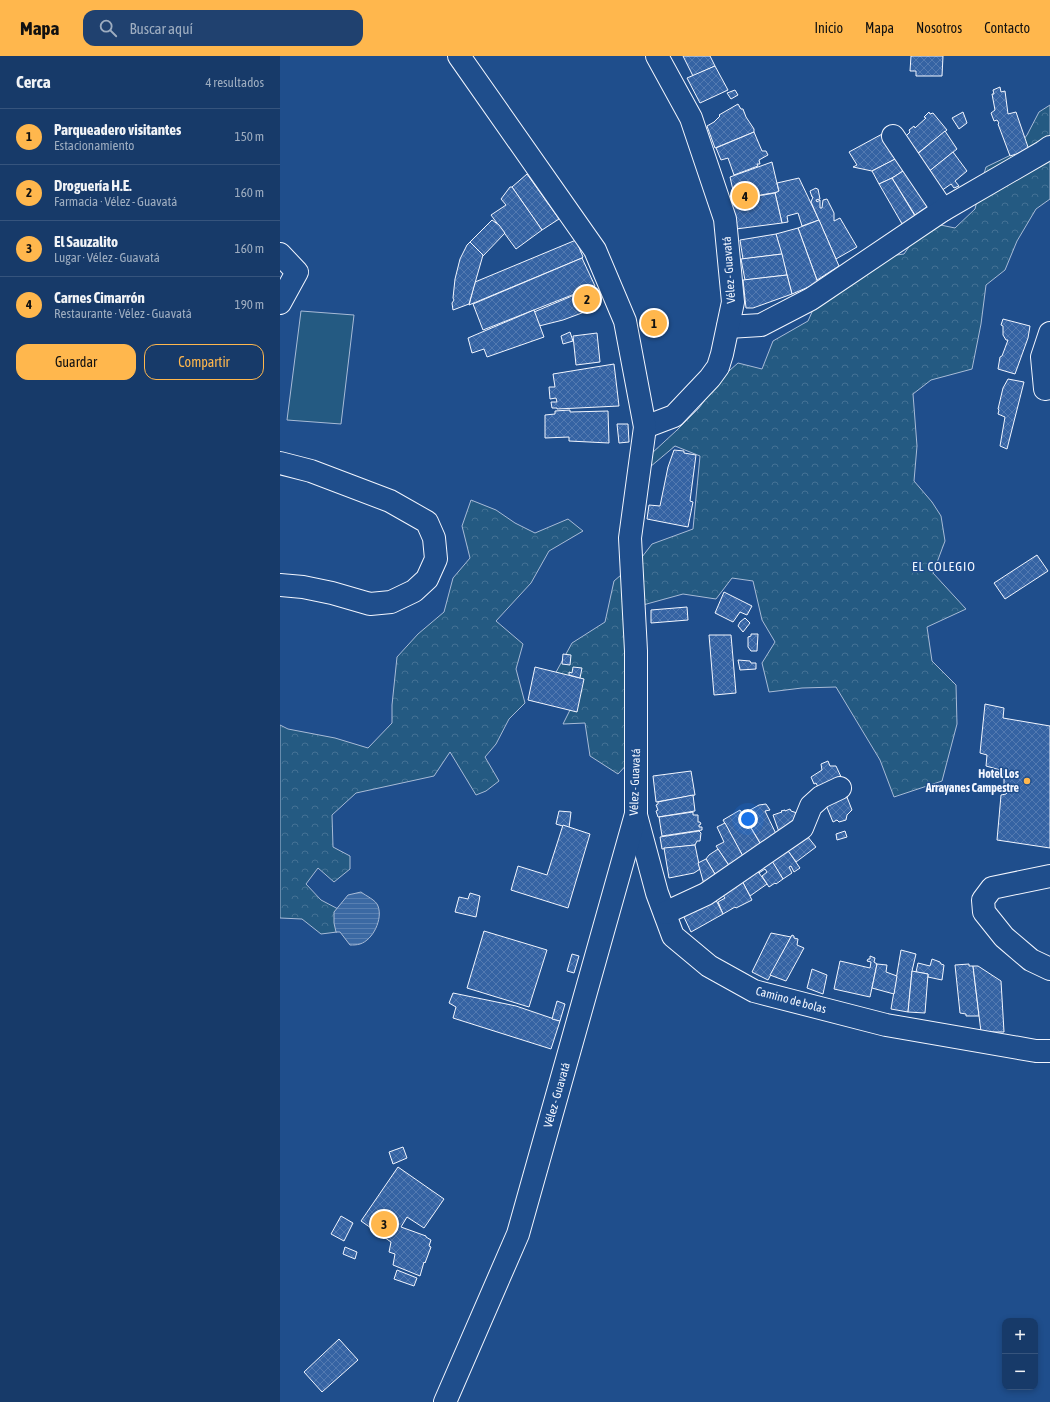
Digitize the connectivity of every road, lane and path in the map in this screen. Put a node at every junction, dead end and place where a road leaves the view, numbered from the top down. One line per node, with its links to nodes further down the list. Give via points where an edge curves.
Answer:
1 (459, 56): 11 (street, via 595,250 625,321)
2 (657, 56): 8 (street, Vélez - Guavatá, via 691,118 725,219 733,302)
3 (893, 136): 5 (street)
4 (1050, 147): 5 (street)
5 (942, 210): 8 (street, via 811,299 761,325)
6 (280, 254): 7 (street, via 297,272)
7 (280, 303)
8 (728, 327): 11 (street, Vélez - Guavatá, via 718,367 710,378 674,416)
9 (1050, 333): 10 (street, via 1042,357 1045,389)
10 (1050, 388)
11 (645, 427): 15 (street, Vélez - Guavatá, via 630,538 636,651)
12 (280, 463): 13 (street, via 311,471 390,501 427,522 434,538 436,560 427,579 414,591 391,602 370,604 332,593)
13 (280, 585)
14 (840, 788): 17 (street, via 821,797 811,806 802,828 706,894)
15 (636, 814): 17 (street, Camino de bolas, via 657,893); 20 (street, Vélez - Guavatá, via 518,1234)
16 (1050, 876): 18 (street, via 992,888 983,900 984,912 1004,938 1031,960)
17 (665, 913): 19 (street, Camino de bolas, via 673,936 709,966 754,991 886,1025 1036,1051)
18 (1050, 969)
19 (1050, 1051)
20 (445, 1402)

